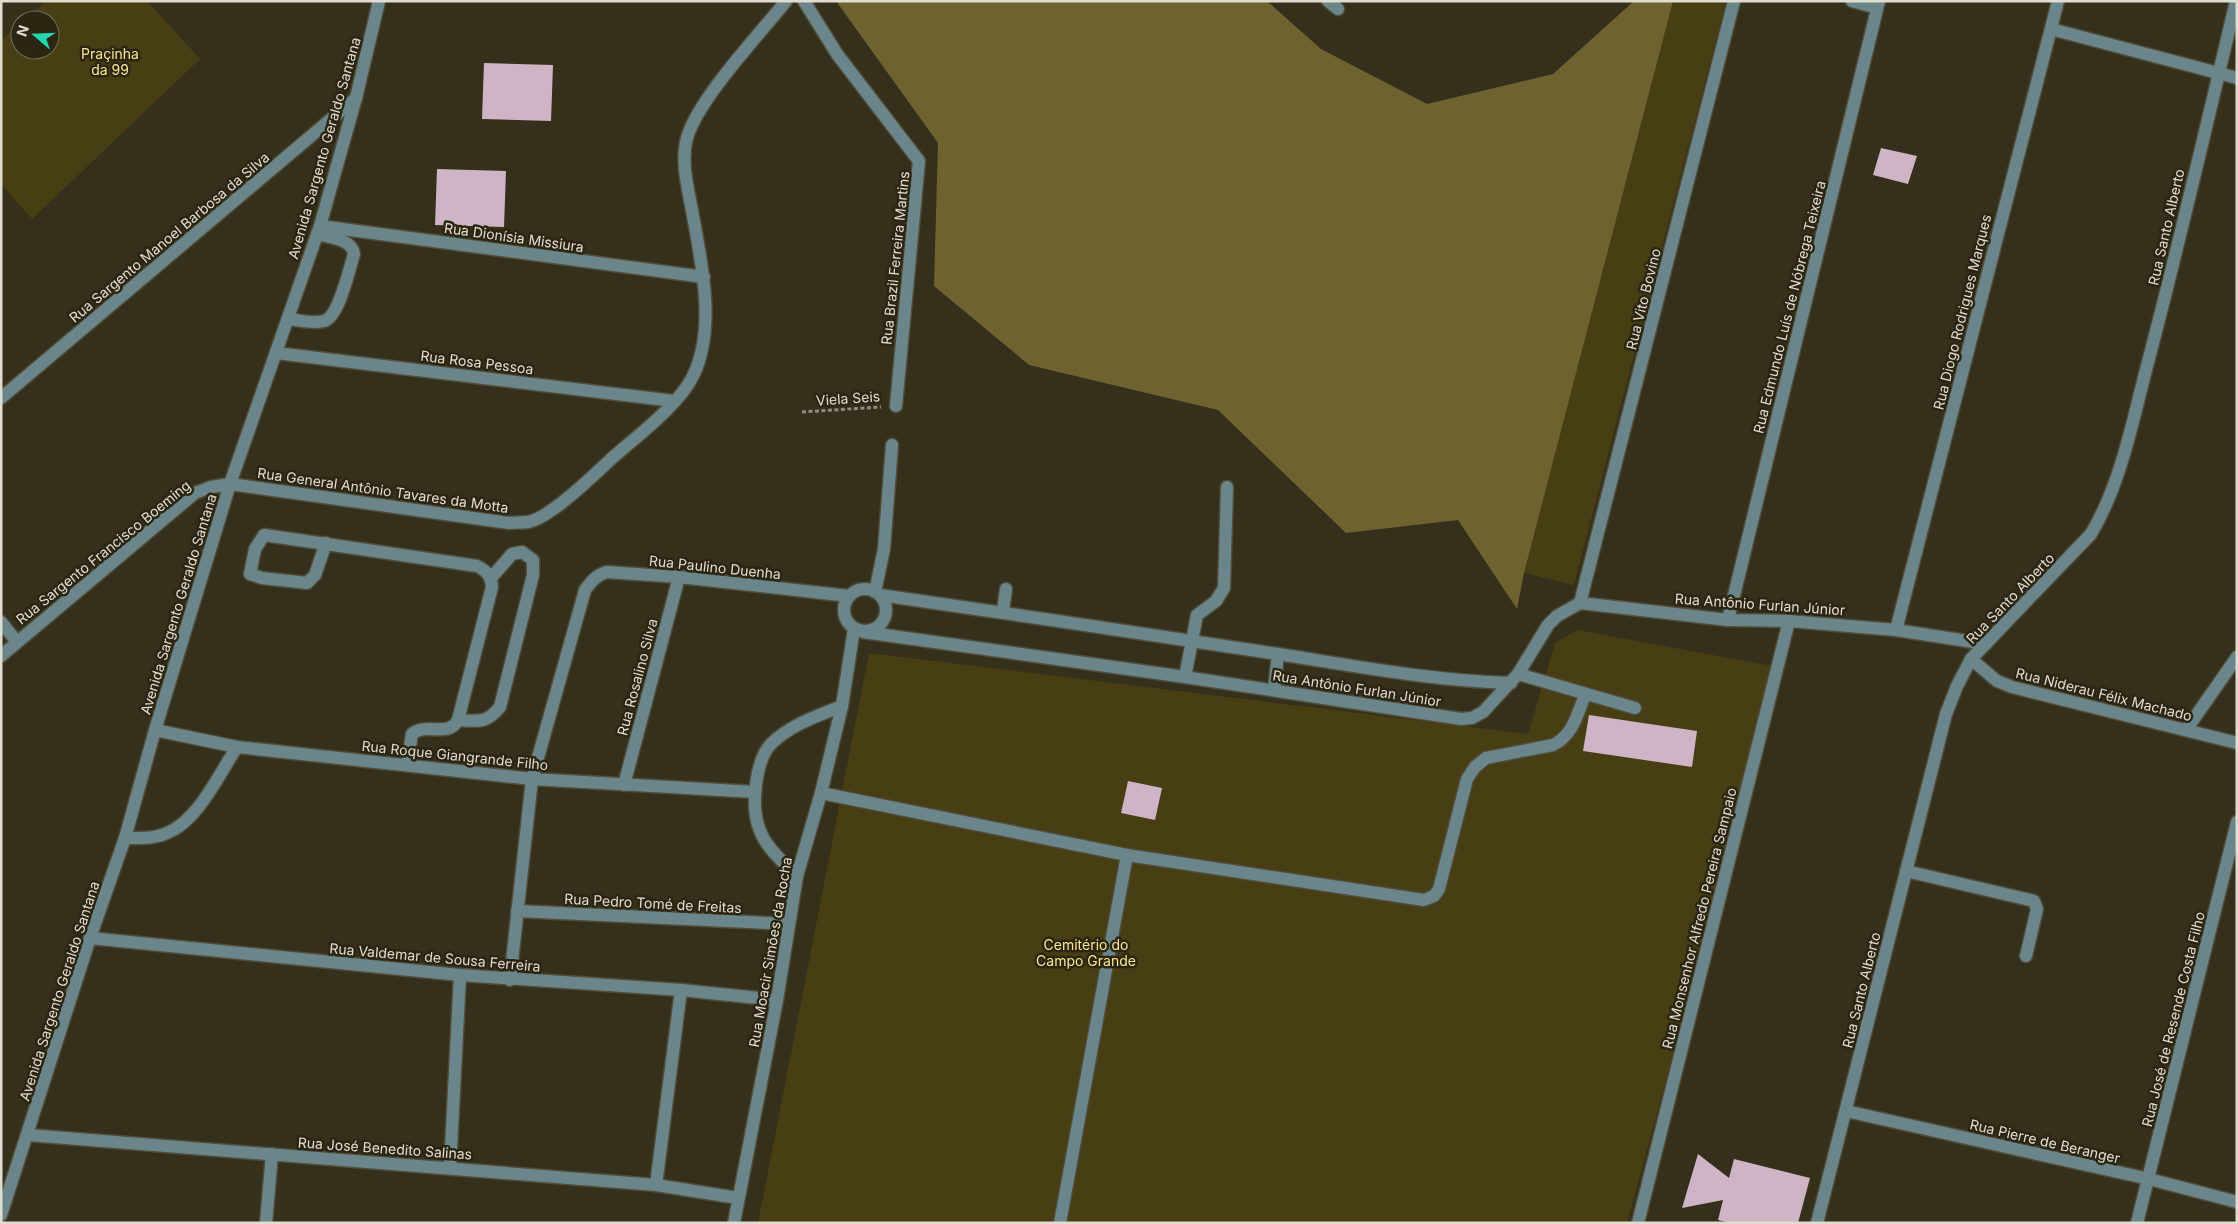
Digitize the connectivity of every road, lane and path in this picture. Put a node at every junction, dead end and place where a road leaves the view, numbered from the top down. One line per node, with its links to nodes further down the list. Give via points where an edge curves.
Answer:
1 (379, 1): 12 (street, Avenida Sargento Geraldo Santana)
2 (786, 1): 14 (street, Rua General Antônio Tavares da Motta, via 699,112 687,138 685,162)
3 (804, 1): 19 (street, Rua Brazil Ferreira Martins, via 837,54 919,161)
4 (1734, 1): 30 (street, Rua Vito Bovino)
5 (1852, 1): 8 (street)
6 (2058, 1): 9 (street, Rua Diogo Rodrigues Marques)
7 (2236, 1): 10 (street, Rua Santo Alberto)
8 (1878, 4): 32 (street, Rua Edmundo Luís de Nóbrega Teixeira)
9 (2050, 30): 10 (street); 36 (street, Rua Diogo Rodrigues Marques)
10 (2218, 74): 11 (street); 39 (street, Rua Santo Alberto, via 2169,283 2105,511 2080,547)
11 (2237, 78)
12 (356, 98): 13 (street, Avenida Sargento Geraldo Santana); 17 (street, Rua Sargento Manoel Barbosa da Silva)
13 (319, 230): 14 (street, Rua Dionísia Missiura); 15 (street, Avenida Sargento Geraldo Santana); 15 (street, via 353,248 354,254 336,308 330,319 321,322)
14 (704, 277): 18 (street, Rua General Antônio Tavares da Motta, via 705,334 700,360)
15 (288, 319): 16 (street, Avenida Sargento Geraldo Santana)
16 (276, 353): 18 (street, Rua Rosa Pessoa); 22 (street, Avenida Sargento Geraldo Santana)
17 (3, 394)
18 (674, 401): 22 (street, Rua General Antônio Tavares da Motta, via 547,514 529,522 509,523)
19 (896, 406): 20 (path, Viela Seis)
20 (802, 412)
21 (892, 445): 28 (street)
22 (230, 484): 37 (street, Rua Sargento Francisco Boeming, via 195,493); 51 (street, Avenida Sargento Geraldo Santana)
23 (1226, 487): 38 (street, via 1224,588 1216,601 1197,615)
24 (326, 543): 24 (street, via 315,575 307,583 250,574 255,549 264,535); 26 (street, via 477,566)
25 (679, 577): 29 (street, Rua Paulino Duenha); 56 (street, Rua Paulino Duenha, via 607,572 600,574 585,590); 57 (street, Rua Rosalino Silva)
26 (491, 578): 50 (street, via 492,587); 50 (street, via 512,554 522,552 533,560 533,575 500,707 483,721)
27 (1006, 589): 31 (street)
28 (878, 594): 29 (street, via 866,589 857,590); 31 (street, Rua Antônio Furlan Júnior); 35 (street, via 886,607 884,620 875,629)
29 (850, 596): 35 (street, via 844,613 847,622)
30 (1580, 603): 32 (street, Rua Antônio Furlan Júnior); 45 (street, Rua Antônio Furlan Júnior, via 1548,625)
31 (1003, 612): 38 (street, Rua Antônio Furlan Júnior)
32 (1728, 620): 34 (street, Rua Antônio Furlan Júnior)
33 (1, 622): 37 (street)
34 (1789, 622): 36 (street, Rua Antônio Furlan Júnior); 87 (street, Rua Monsenhor Alfredo Pereira Sampaio)
35 (858, 630): 44 (street, Rua Antônio Furlan Júnior); 48 (street, Rua Moacir Simões da Rocha)
36 (1896, 630): 39 (street, Rua Antônio Furlan Júnior)
37 (17, 642): 41 (street, Rua Sargento Francisco Boeming)
38 (1191, 642): 40 (street, Rua Antônio Furlan Júnior); 44 (street)
39 (1986, 644): 43 (street, Rua Santo Alberto)
40 (1278, 654): 45 (street, Rua Antônio Furlan Júnior, via 1474,682); 46 (street)
41 (1, 656)
42 (2237, 657): 52 (street)
43 (1971, 659): 52 (street, Rua Niderau Félix Machado, via 1997,681 2012,687); 63 (street, Rua Santo Alberto, via 1946,714)
44 (1185, 677): 46 (street, Rua Antônio Furlan Júnior)
45 (1514, 679): 46 (street, Rua Antônio Furlan Júnior, via 1483,712 1461,719); 47 (street)
46 (1274, 690)
47 (1586, 695): 49 (street); 62 (street, via 1571,731 1562,740 1553,745 1486,758 1475,767 1467,779 1439,889 1434,896 1424,900)
48 (842, 706): 58 (street, via 810,718 771,745 762,759); 59 (street, Rua Moacir Simões da Rocha)
49 (1635, 708)
50 (458, 720): 55 (street, via 450,729 422,728 412,734)
51 (155, 730): 54 (street, Rua Roque Giangrande Filho); 61 (street, Avenida Sargento Geraldo Santana)
52 (2186, 730): 53 (street, Rua Niderau Félix Machado)
53 (2237, 743)
54 (237, 747): 55 (street, Rua Roque Giangrande Filho); 61 (street, via 196,811 183,825 152,838)
55 (407, 765): 56 (street, Rua Roque Giangrande Filho)
56 (532, 779): 57 (street, Rua Roque Giangrande Filho); 65 (street)
57 (624, 786): 58 (street, Rua Roque Giangrande Filho)
58 (754, 792): 64 (street, via 758,828 770,848)
59 (821, 793): 62 (street); 64 (street, Rua Moacir Simões da Rocha)
60 (2237, 822): 78 (street, Rua José de Resende Costa Filho)
61 (125, 838): 67 (street, Avenida Sargento Geraldo Santana)
62 (1127, 855): 86 (street)
63 (1906, 871): 68 (street, via 2034,901 2037,909); 73 (street, Rua Santo Alberto)
64 (797, 876): 66 (street, Rua Moacir Simões da Rocha)
65 (516, 911): 66 (street, Rua Pedro Tomé de Freitas); 70 (street)
66 (788, 924): 72 (street, Rua Moacir Simões da Rocha)
67 (90, 938): 69 (street, Rua Valdemar de Sousa Ferreira); 74 (street, Avenida Sargento Geraldo Santana)
68 (2026, 956)
69 (460, 976): 70 (street, Rua Valdemar de Sousa Ferreira); 76 (street)
70 (510, 980): 71 (street, Rua Valdemar de Sousa Ferreira)
71 (681, 990): 72 (street, Rua Valdemar de Sousa Ferreira); 80 (street)
72 (777, 1000): 81 (street, Rua Moacir Simões da Rocha)
73 (1846, 1112): 78 (street, Rua Pierre de Beranger); 88 (street, Rua Santo Alberto)
74 (28, 1135): 75 (street, Rua José Benedito Salinas); 79 (street, Avenida Sargento Geraldo Santana)
75 (272, 1154): 76 (street, Rua José Benedito Salinas); 84 (street)
76 (450, 1168): 80 (street, Rua José Benedito Salinas)
77 (1, 1176): 79 (street)
78 (2149, 1179): 82 (street, Rua Pierre de Beranger); 89 (street, Rua José de Resende Costa Filho)
79 (13, 1182): 83 (street, Avenida Sargento Geraldo Santana)
80 (656, 1185): 81 (street, Rua José Benedito Salinas)
81 (738, 1198): 85 (street, Rua Moacir Simões da Rocha)
82 (2237, 1202)
83 (1, 1215)
84 (266, 1223)
85 (734, 1223)
86 (1060, 1223)
87 (1638, 1223)
88 (1818, 1223)
89 (2137, 1223)

